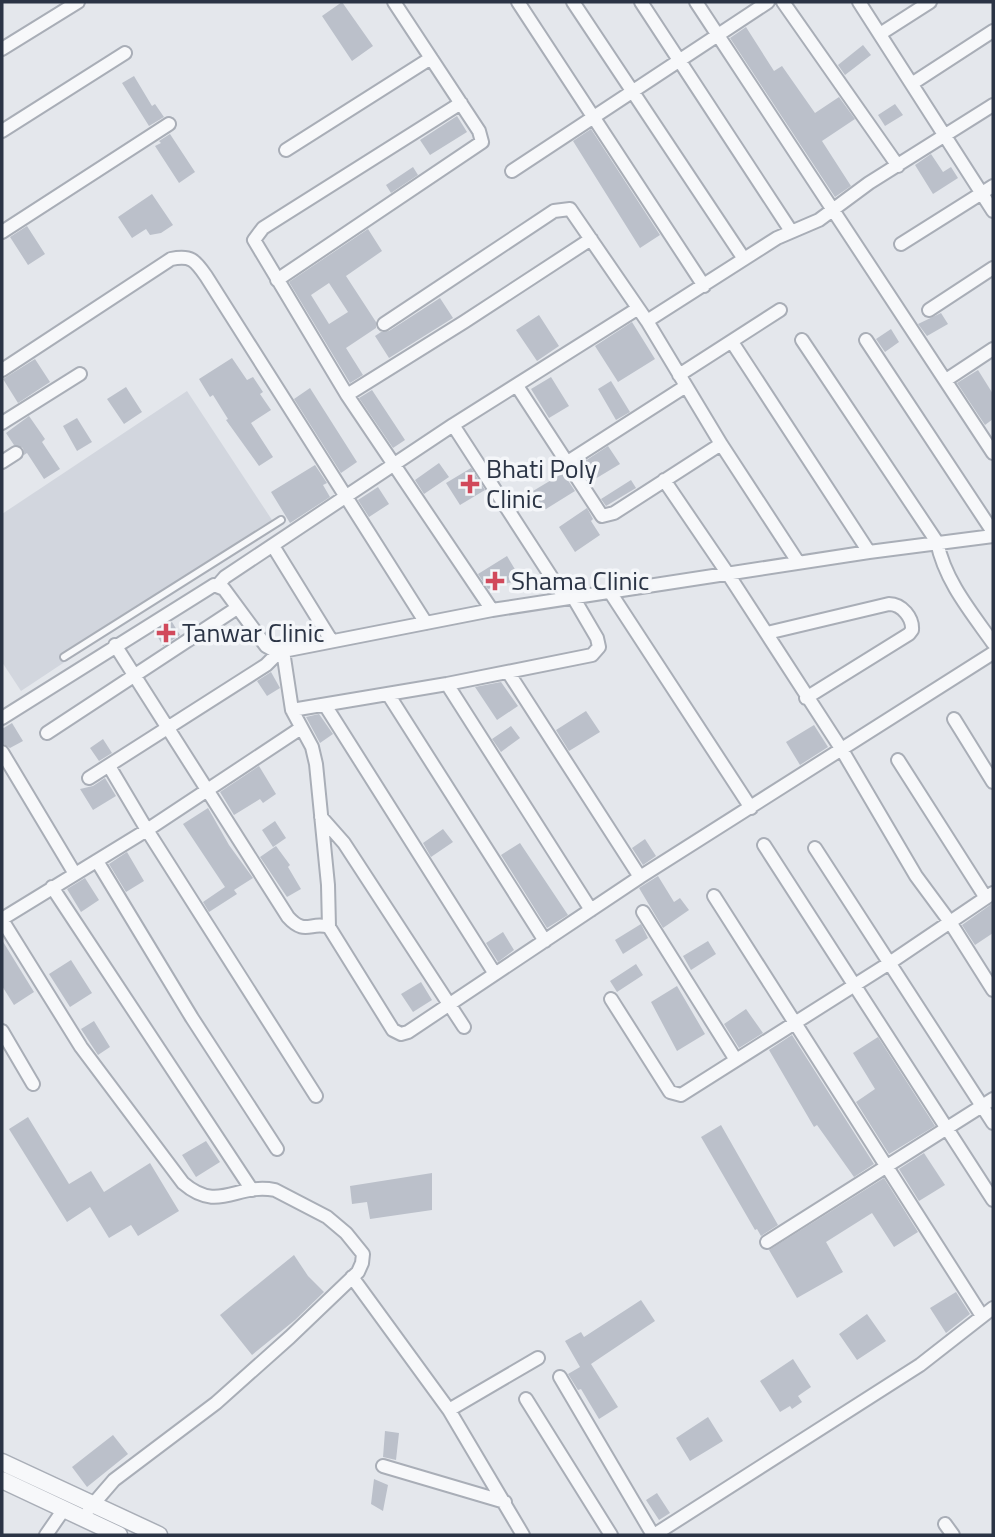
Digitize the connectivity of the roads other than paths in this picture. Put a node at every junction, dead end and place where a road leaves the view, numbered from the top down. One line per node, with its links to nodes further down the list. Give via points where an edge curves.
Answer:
1 (78, 2): 11 (street)
2 (394, 2): 17 (street)
3 (519, 2): 23 (street)
4 (573, 2): 20 (street)
5 (641, 2): 18 (street)
6 (696, 2): 14 (street)
7 (768, 2): 14 (street)
8 (783, 2): 28 (street)
9 (859, 2): 13 (street)
10 (930, 2): 13 (street)
11 (64, 6): 15 (street)
12 (993, 31): 19 (street)
13 (880, 34): 19 (street)
14 (719, 36): 18 (street); 31 (street)
15 (4, 42)
16 (125, 53): 25 (street)
17 (430, 58): 21 (street); 27 (street)
18 (681, 61): 20 (street); 33 (street)
19 (913, 83): 26 (street)
20 (633, 92): 23 (street); 37 (street)
21 (461, 103): 39 (street, via 482,135 480,144); 39 (street, via 258,232 254,240)
22 (993, 104): 26 (street)
23 (594, 117): 29 (street); 40 (street)
24 (169, 124): 34 (street)
25 (2, 131)
26 (947, 135): 28 (street); 30 (street)
27 (286, 149)
28 (898, 166): 31 (street)
29 (512, 172)
30 (988, 190): 32 (street); 36 (street)
31 (834, 209): 33 (street); 52 (street)
32 (993, 211)
33 (791, 231): 37 (street)
34 (2, 232)
35 (591, 239): 41 (street); 45 (street, via 570,209 559,209); 55 (street)
36 (901, 244)
37 (744, 259): 40 (street)
38 (993, 268): 43 (street)
39 (277, 280): 55 (street)
40 (704, 286): 44 (street)
41 (637, 309): 44 (street); 54 (street)
42 (780, 310): 48 (street)
43 (929, 310)
44 (647, 321): 53 (street)
45 (384, 324)
46 (866, 340): 68 (street)
47 (802, 341): 69 (street)
48 (732, 342): 53 (street); 71 (street)
49 (993, 349): 52 (street)
50 (2, 370): 66 (street, via 171,259 192,259)
51 (80, 374): 56 (street)
52 (946, 380): 58 (street)
53 (682, 381): 59 (street); 63 (street)
54 (517, 386): 57 (street); 63 (street)
55 (347, 395): 64 (street)
56 (2, 423)
57 (453, 425): 64 (street); 78 (street)
58 (988, 434): 61 (street)
59 (721, 443): 65 (street); 73 (street)
60 (16, 453): 62 (street)
61 (993, 453)
62 (2, 462)
63 (566, 463): 65 (street, via 601,516 614,513)
64 (392, 465): 66 (street); 80 (street)
65 (664, 480): 74 (street)
66 (346, 497): 70 (street); 81 (street)
67 (281, 520): 72 (lane)
68 (993, 534): 69 (street)
69 (937, 542): 71 (street); 84 (street, via 955,589)
70 (272, 546): 75 (street); 83 (street)
71 (869, 552): 73 (street)
72 (218, 560): 75 (lane); 88 (lane)
73 (798, 562): 74 (street)
74 (728, 574): 77 (street); 82 (street)
75 (227, 575): 76 (street)
76 (218, 585): 79 (street); 85 (street, via 204,589)
77 (610, 592): 78 (street); 108 (street)
78 (569, 598): 80 (street); 89 (street, via 597,638 596,652)
79 (237, 608): 86 (street, via 262,641); 90 (street)
80 (492, 610): 81 (street)
81 (426, 623): 83 (street)
82 (767, 634): 93 (street); 93 (street, via 889,604 901,607 912,622 909,634)
83 (331, 640): 86 (street)
84 (993, 643)
85 (115, 646): 90 (street); 96 (street)
86 (279, 651): 95 (street); 98 (street, via 265,665)
87 (993, 653): 101 (street)
88 (64, 657)
89 (508, 672): 91 (street); 115 (street)
90 (134, 676): 98 (street); 100 (street)
91 (447, 684): 92 (street); 119 (street)
92 (388, 694): 94 (street); 124 (street)
93 (806, 698): 101 (street)
94 (325, 705): 95 (street); 126 (street)
95 (292, 710): 99 (street)
96 (2, 718)
97 (954, 719): 106 (street)
98 (167, 727): 104 (street); 107 (street)
99 (301, 728): 107 (street); 109 (street, via 315,755)
100 (47, 733)
101 (842, 750): 108 (street); 122 (street, via 916,876)
102 (2, 752): 114 (street)
103 (898, 760): 117 (street)
104 (109, 766): 105 (street); 110 (street)
105 (89, 778)
106 (993, 782)
107 (206, 789): 110 (street); 123 (street, via 288,917 300,927)
108 (751, 808): 115 (street)
109 (321, 817): 123 (street); 130 (street, via 344,844)
110 (146, 830): 113 (street); 136 (street)
111 (764, 845): 127 (street)
112 (815, 848): 125 (street)
113 (97, 861): 114 (street); 140 (street)
114 (75, 874): 116 (street)
115 (640, 877): 119 (street)
116 (52, 887): 121 (street); 142 (street)
117 (990, 895): 122 (street)
118 (714, 896): 131 (street)
119 (591, 910): 124 (street)
120 (643, 912): 134 (street)
121 (2, 920): 142 (street, via 81,1047 183,1183 209,1198)
122 (950, 922): 125 (street); 128 (street)
123 (329, 927): 130 (street, via 397,1032 408,1032)
124 (545, 941): 126 (street)
125 (888, 964): 127 (street); 137 (street)
126 (495, 974): 130 (street)
127 (853, 984): 131 (street); 139 (street)
128 (993, 990)
129 (611, 999): 134 (street, via 673,1095 686,1093)
130 (448, 1005): 132 (street)
131 (793, 1022): 134 (street); 141 (street)
132 (464, 1027)
133 (2, 1031): 135 (street)
134 (736, 1060)
135 (33, 1084)
136 (316, 1097)
137 (988, 1102): 138 (street); 139 (street)
138 (993, 1123)
139 (948, 1128): 141 (street); 143 (street)
140 (277, 1149)
141 (887, 1165): 144 (street); 146 (street)
142 (252, 1189): 145 (street, via 287,1195 346,1233 363,1254)
143 (993, 1200)
144 (767, 1242)
145 (352, 1278): 150 (street); 156 (street, via 237,1385 114,1480)
146 (988, 1312): 158 (street, via 920,1365)
147 (538, 1359): 150 (street)
148 (560, 1377): 164 (street)
149 (526, 1399): 163 (street)
150 (449, 1410): 154 (street)
151 (2, 1462): 156 (street, via 63,1489)
152 (383, 1466): 154 (street)
153 (2, 1480): 155 (street)
154 (505, 1502): 162 (street)
155 (64, 1509): 156 (street); 159 (street)
156 (87, 1511): 160 (street); 161 (street)
157 (945, 1524): 165 (street)
158 (666, 1532): 164 (street)
159 (46, 1535)
160 (119, 1535)
161 (159, 1535)
162 (523, 1535)
163 (611, 1535)
164 (653, 1535)
165 (953, 1535)

